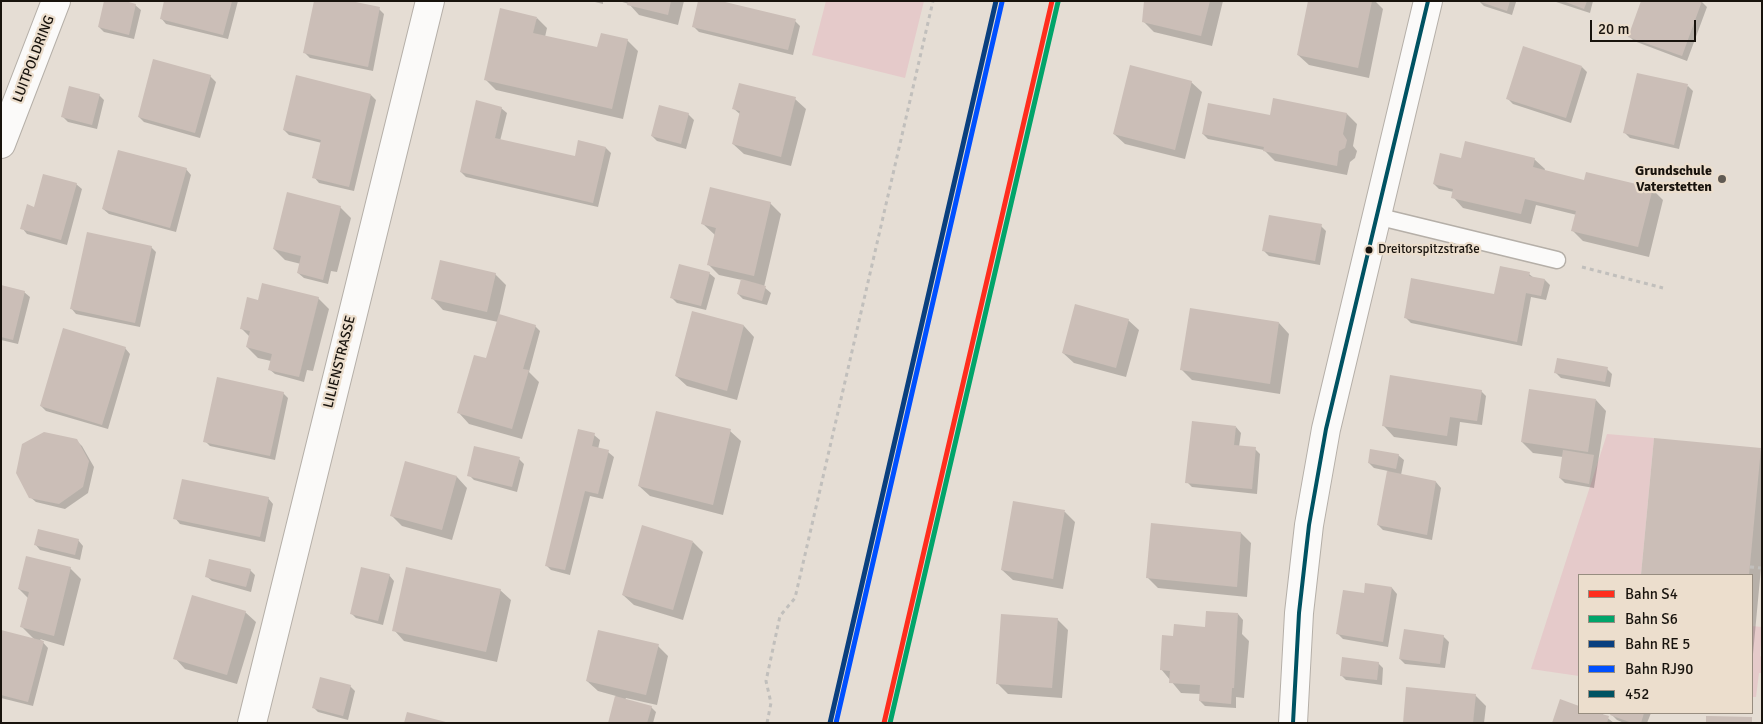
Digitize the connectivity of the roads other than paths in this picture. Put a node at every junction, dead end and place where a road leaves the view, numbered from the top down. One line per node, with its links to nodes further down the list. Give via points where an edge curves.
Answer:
1 (56, 1): 4 (street, LUITPOLDRING)
2 (430, 1): 7 (street, LILIENSTRASSE)
3 (1428, 1): 5 (street)
4 (1, 144)
5 (1376, 216): 6 (lane); 8 (street, via 1330,411 1309,525 1299,613)
6 (1557, 260)
7 (252, 723)
8 (1293, 723)

